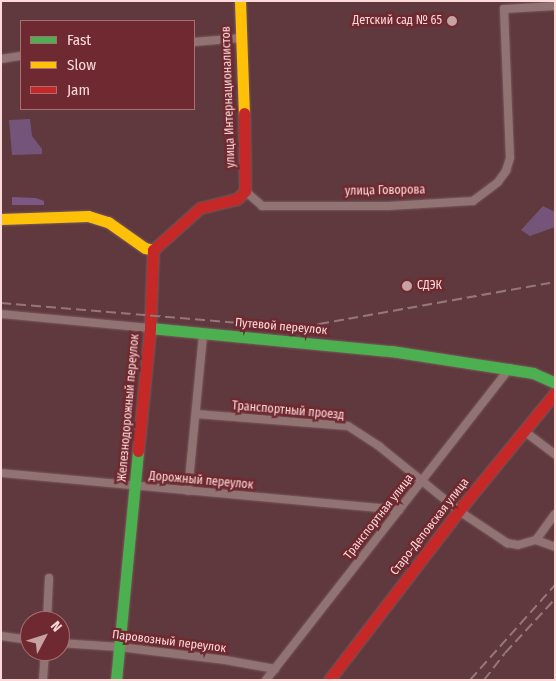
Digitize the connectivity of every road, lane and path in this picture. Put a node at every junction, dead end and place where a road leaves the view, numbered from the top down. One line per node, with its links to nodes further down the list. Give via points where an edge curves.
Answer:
1 (240, 1): 3 (street, улица Интернационалистов)
2 (555, 6): 7 (street, улица Говорова, via 504,8 510,158 498,182 473,201 388,206 262,206)
3 (241, 38): 4 (street); 7 (street, улица Интернационалистов)
4 (195, 42)
5 (20, 56): 6 (street)
6 (1, 59)
7 (245, 191): 9 (street, via 237,199 200,208)
8 (1, 219): 9 (street, via 88,216 108,222 145,248)
9 (153, 250): 11 (street, Железнодорожный переулок)
10 (1, 314): 11 (street, Путевой переулок)
11 (150, 328): 12 (street, Путевой переулок); 21 (street, Железнодорожный переулок)
12 (203, 334): 13 (street, Путевой переулок, via 391,351); 16 (street)
13 (510, 368): 14 (street, Путевой переулок, via 533,373); 20 (street, Транспортная улица)
14 (555, 383)
15 (555, 392): 17 (street, Старо-Деповская улица)
16 (196, 414): 20 (street, Транспортный проезд, via 348,426); 22 (street)
17 (524, 431): 18 (street); 24 (street, Старо-Деповская улица)
18 (555, 454)
19 (1, 473): 21 (street, Дорожный переулок)
20 (421, 481): 23 (street, Транспортная улица); 24 (street, Транспортный проезд)
21 (135, 486): 22 (street, Дорожный переулок); 33 (street, Железнодорожный переулок)
22 (188, 490): 23 (street, Дорожный переулок)
23 (399, 510): 35 (street, Транспортная улица)
24 (458, 511): 26 (street, Транспортный проезд, via 507,543 518,545); 39 (street, Старо-Деповская улица)
25 (555, 514): 26 (street)
26 (536, 540): 27 (street)
27 (555, 547)
28 (49, 578): 29 (street)
29 (47, 611)
30 (2, 634): 31 (street)
31 (20, 638)
32 (70, 644): 33 (street, Паровозный переулок)
33 (119, 647): 35 (street, Паровозный переулок); 37 (street, Железнодорожный переулок)
34 (44, 661): 36 (street)
35 (275, 669): 38 (street, Транспортная улица)
36 (43, 680)
37 (116, 680)
38 (266, 680)
39 (330, 680)

